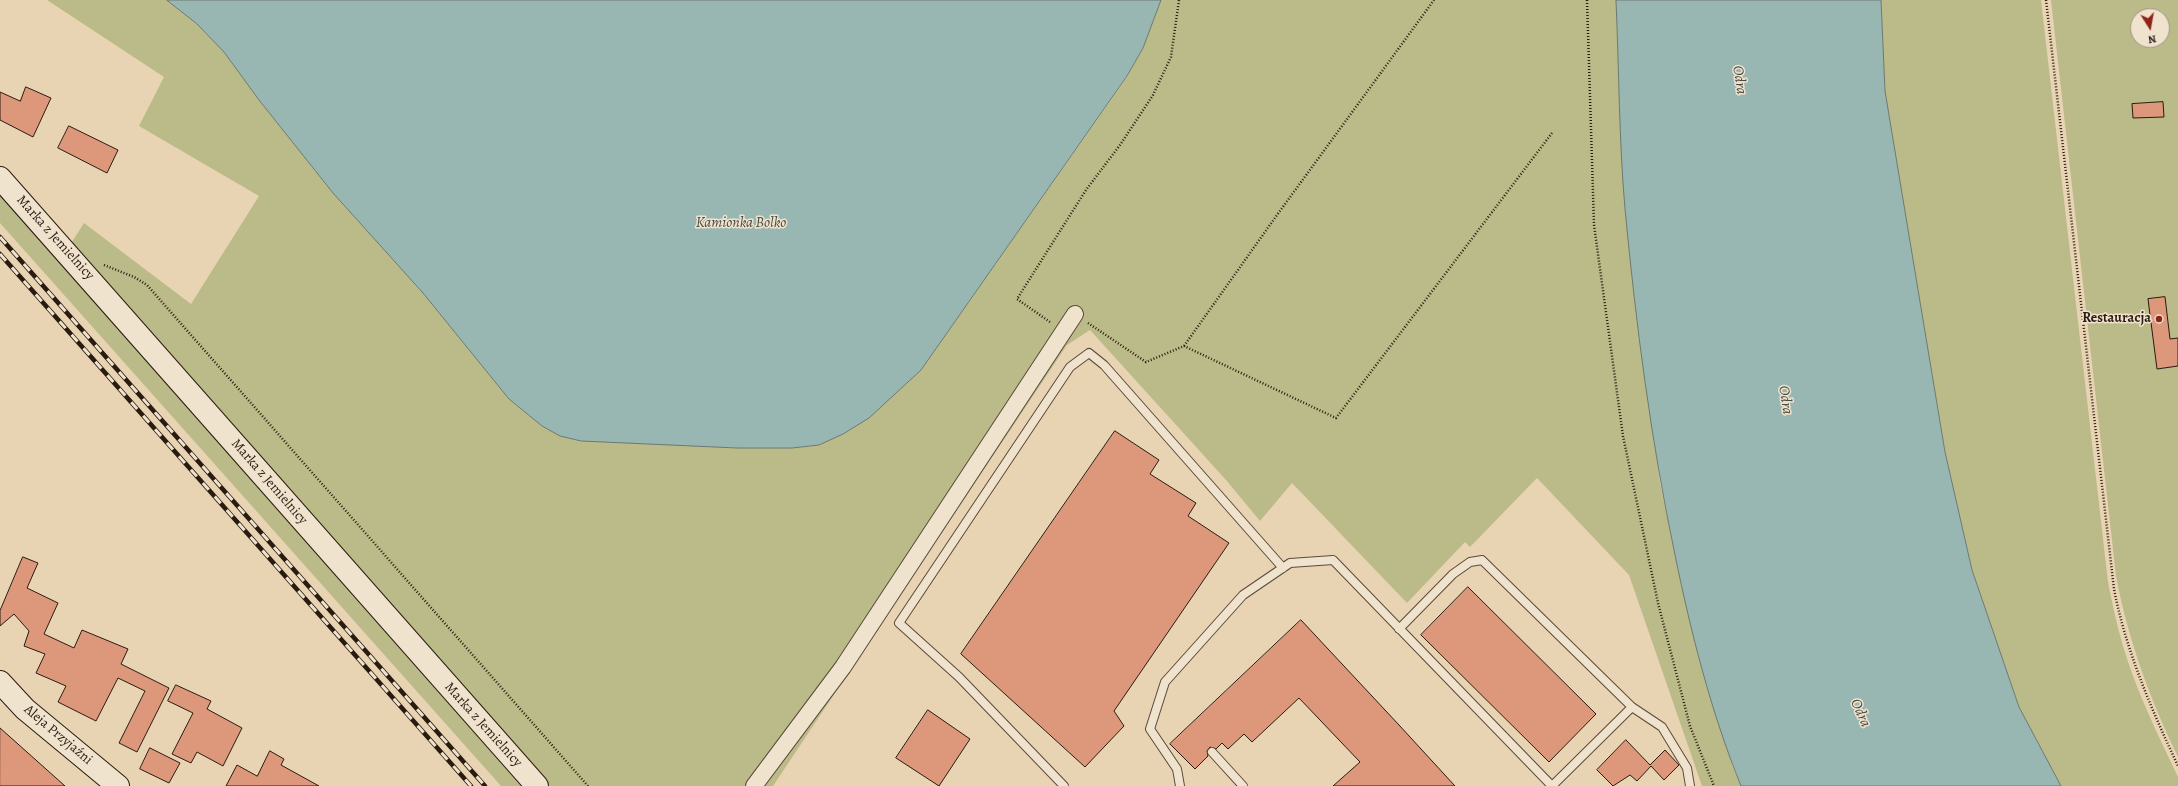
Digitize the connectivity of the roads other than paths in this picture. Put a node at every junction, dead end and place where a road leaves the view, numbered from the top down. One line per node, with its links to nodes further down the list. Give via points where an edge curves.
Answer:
1 (0, 178): 9 (main road, Marka z Jemielnicy)
2 (1075, 314): 10 (street, via 843,667)
3 (1283, 568): 4 (lane, via 1290,563 1333,560); 11 (lane, via 1104,365 1089,353 1070,366 899,623 960,677); 12 (lane, via 1243,595 1165,682 1150,729 1177,769)
4 (1399, 629): 6 (lane, via 1453,574 1470,562 1482,560); 14 (lane)
5 (0, 682): 8 (main road, Aleja Przyjaźni, via 25,709)
6 (1632, 707): 14 (lane); 15 (lane, via 1662,727 1687,768)
7 (1212, 752): 13 (lane)
8 (118, 786)
9 (537, 786)
10 (754, 786)
11 (1064, 786)
12 (1180, 786)
13 (1244, 786)
14 (1552, 786)
15 (1690, 786)

